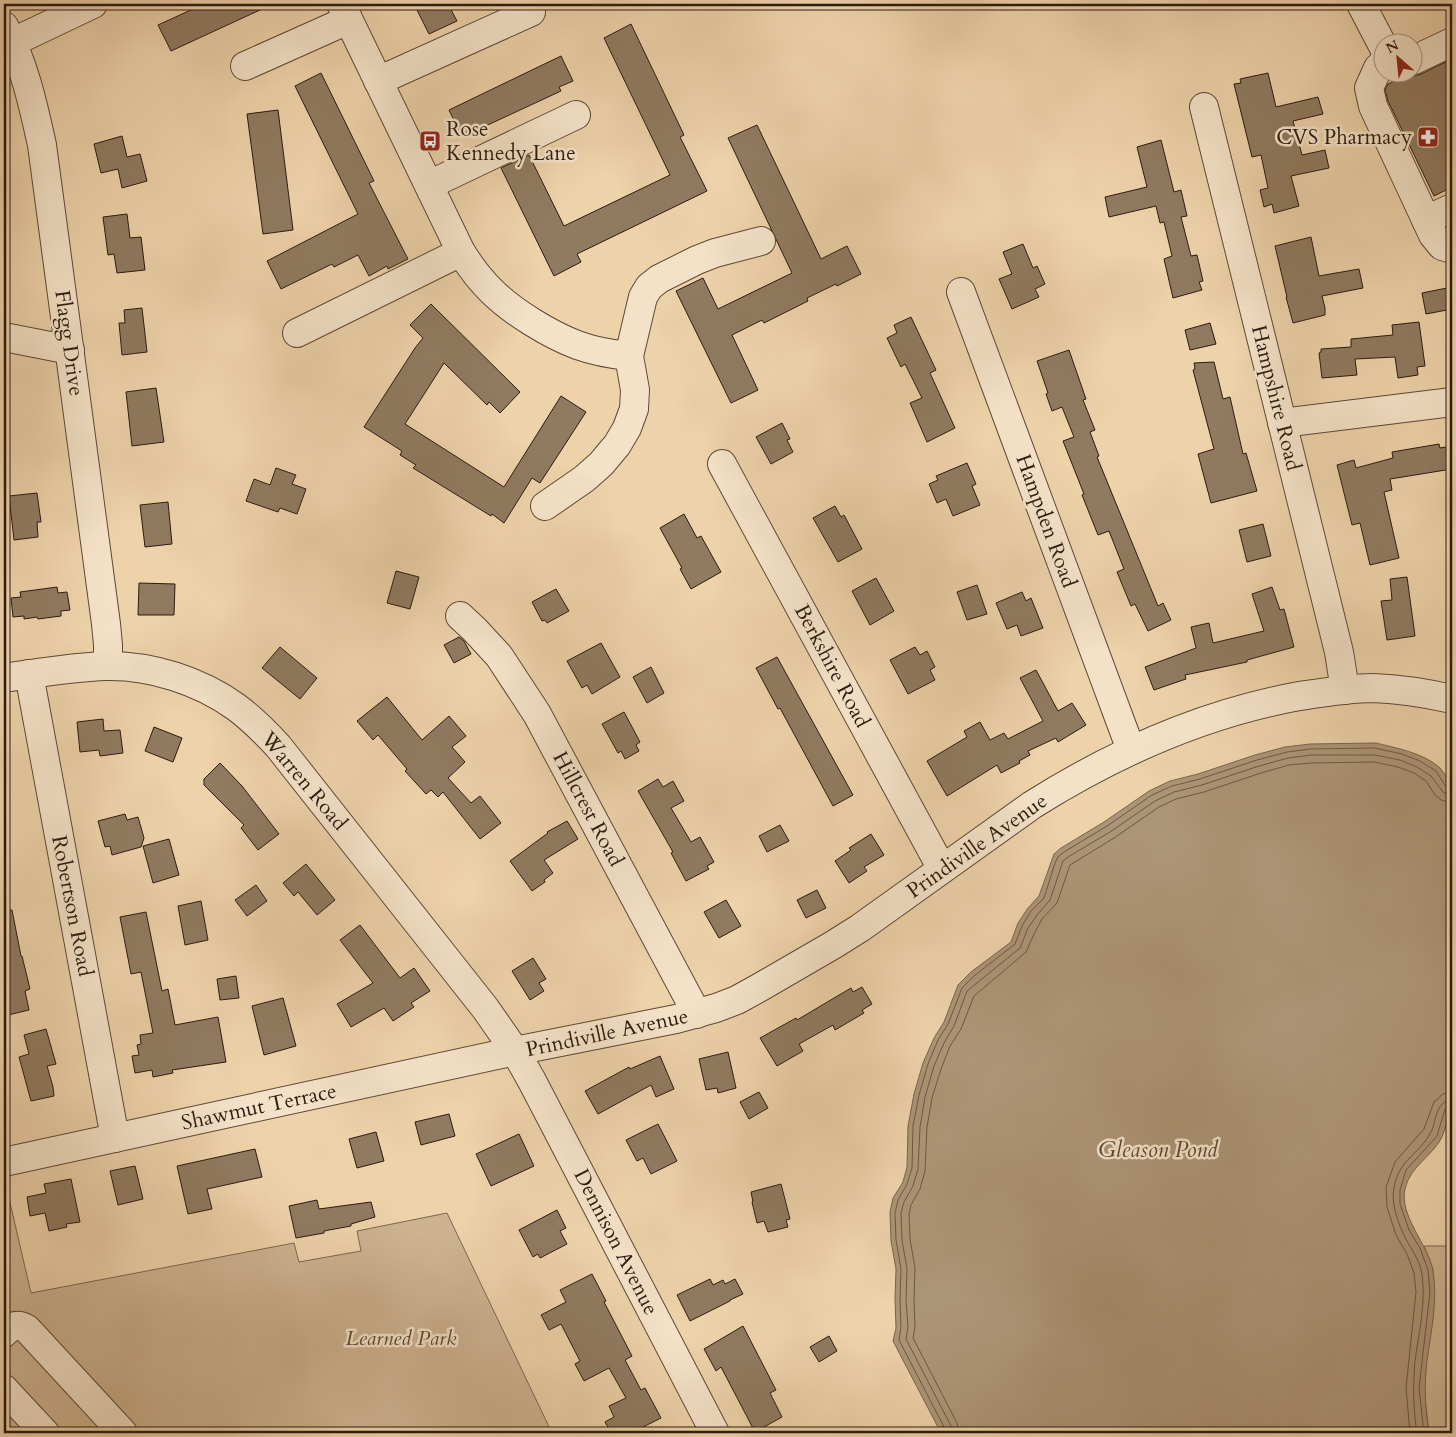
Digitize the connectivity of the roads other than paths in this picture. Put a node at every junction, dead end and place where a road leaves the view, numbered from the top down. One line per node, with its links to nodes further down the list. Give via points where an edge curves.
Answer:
1 (93, 4): 6 (street)
2 (1361, 4): 5 (street)
3 (344, 12): 9 (street); 10 (street)
4 (532, 12): 10 (street)
5 (1376, 32)
6 (8, 34): 23 (street, Flagg Drive, via 26,80 42,145)
7 (1452, 42): 8 (street)
8 (1424, 55)
9 (245, 66)
10 (378, 81): 14 (street)
11 (1374, 81): 16 (street, via 1369,88 1373,106)
12 (1204, 107): 26 (street, Hampshire Road)
13 (576, 115): 14 (street)
14 (429, 185): 19 (street)
15 (1452, 208): 16 (street)
16 (1426, 220): 18 (street, via 1442,246)
17 (761, 241): 24 (street, via 715,253 659,279 644,297)
18 (1452, 249)
19 (461, 252): 21 (street); 24 (street, via 485,286 499,299 555,336 587,349)
20 (961, 292): 34 (street, Hampden Road)
21 (297, 333)
22 (4, 337): 23 (street)
23 (70, 350): 30 (street, Flagg Drive, via 106,624)
24 (629, 356): 28 (street, via 636,390 634,410 618,445 584,479)
25 (1452, 402): 26 (street)
26 (1282, 423): 32 (street, Hampshire Road, via 1339,652)
27 (722, 464): 35 (street, Berkshire Road)
28 (545, 506)
29 (460, 616): 36 (street, Hillcrest Road, via 499,656 537,714)
30 (108, 666): 31 (street, Warren Road); 37 (street, Warren Road, via 153,672 194,684 221,697 258,725 312,788)
31 (16, 676): 38 (street, Robertson Road)
32 (1345, 690): 33 (street, Prindiville Avenue, via 1400,690); 34 (street, Prindiville Avenue, via 1278,700 1220,714)
33 (1452, 699)
34 (1131, 750): 35 (street, Prindiville Avenue, via 1032,805)
35 (942, 869): 36 (street, Prindiville Avenue, via 833,945 737,1000)
36 (697, 1014): 37 (street, Prindiville Avenue)
37 (515, 1051): 38 (street, Shawmut Terrace); 44 (street, Dennison Avenue)
38 (115, 1138): 39 (street, Shawmut Terrace)
39 (4, 1162)
40 (4, 1333): 43 (street, via 18,1325 27,1329)
41 (4, 1389): 42 (street)
42 (45, 1433)
43 (122, 1433)
44 (715, 1433)

